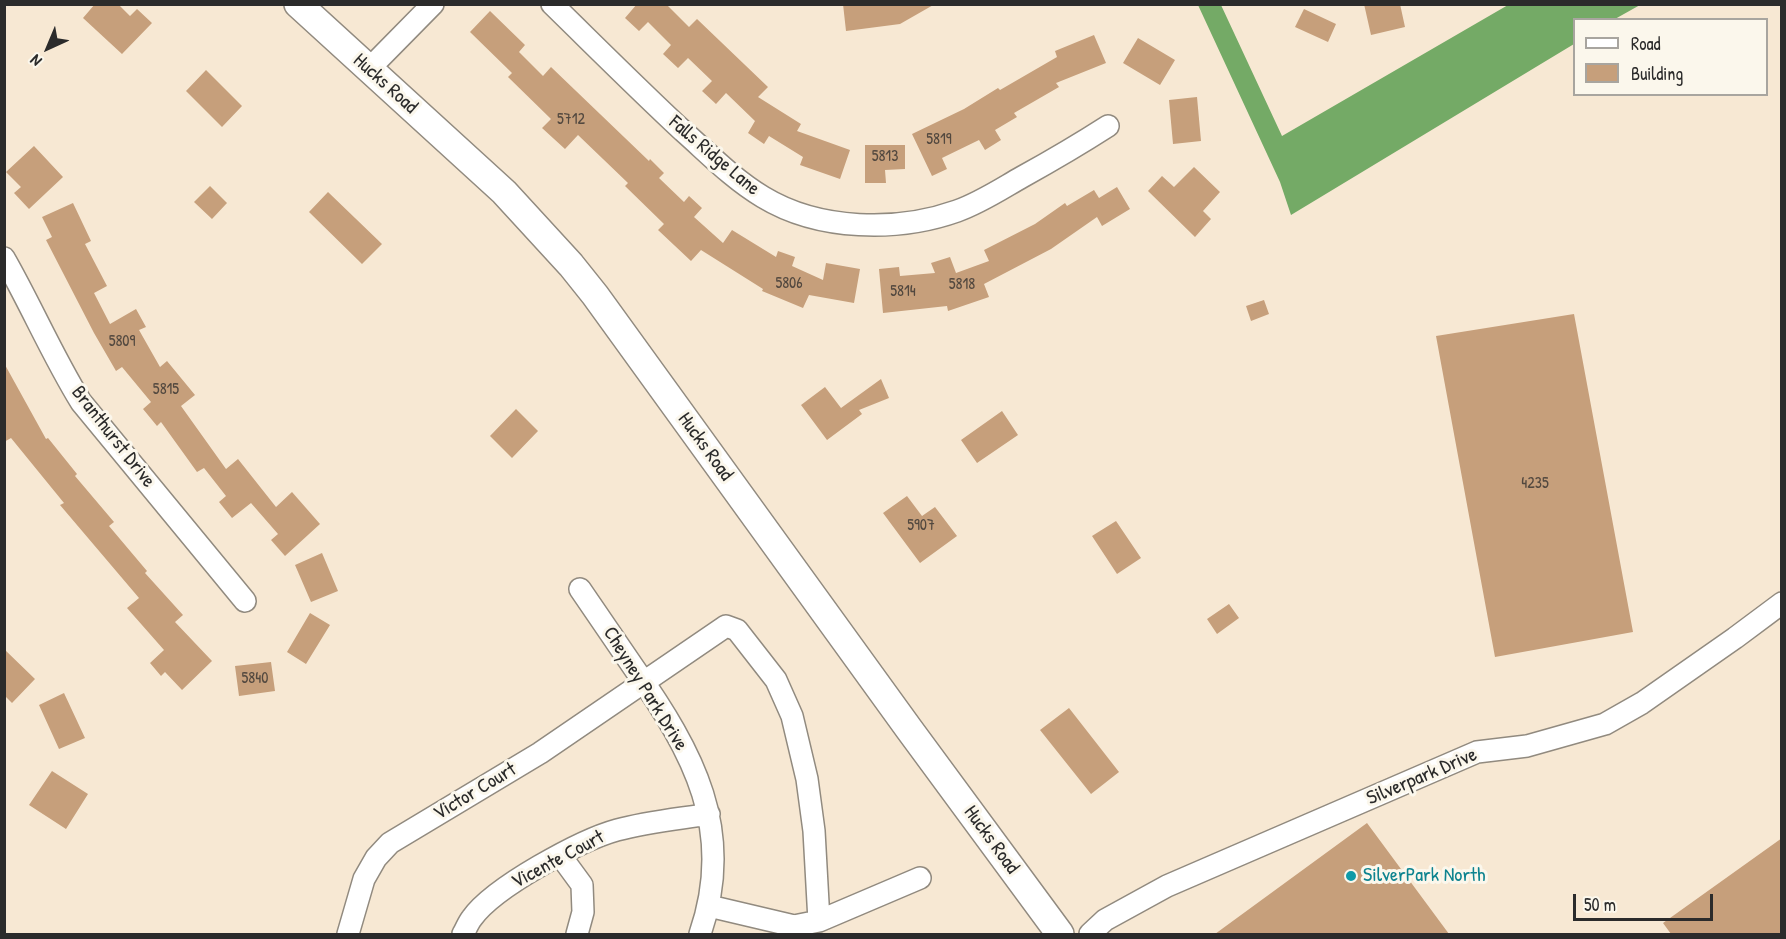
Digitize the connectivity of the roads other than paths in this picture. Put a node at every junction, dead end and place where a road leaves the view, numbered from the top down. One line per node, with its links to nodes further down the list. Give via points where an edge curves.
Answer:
1 (298, 4): 4 (main road, Hucks Road)
2 (433, 4): 4 (street)
3 (552, 4): 5 (street, Falls Ridge Lane, via 731,175 764,198 825,220 868,225 934,219 981,201)
4 (369, 69): 20 (main road, Hucks Road, via 504,192 595,295)
5 (1108, 126)
6 (4, 258): 8 (street, Branthurst Drive, via 81,402)
7 (580, 589): 10 (street, Cheyney Park Drive)
8 (245, 601)
9 (1782, 603): 21 (street, Silverpark Drive, via 1642,703 1605,723 1527,746 1477,752 1167,886 1105,920)
10 (645, 682): 11 (street, Cheyney Park Drive, via 687,753); 15 (street, Victor Court, via 726,626 737,630 776,680 792,716 807,779); 16 (street, Victor Court, via 540,753 390,843 364,879)
11 (709, 814): 12 (street, Vicente Court, via 617,830); 14 (street, Cheyney Park Drive, via 714,851)
12 (560, 855): 17 (street, Vicente Court, via 492,898); 18 (street, via 582,885 583,912)
13 (920, 878): 15 (street)
14 (709, 906): 15 (street, via 794,926); 19 (street, Cheyney Park Drive)
15 (819, 921)
16 (348, 934)
17 (463, 934)
18 (577, 934)
19 (700, 934)
20 (1060, 934)
21 (1090, 934)

